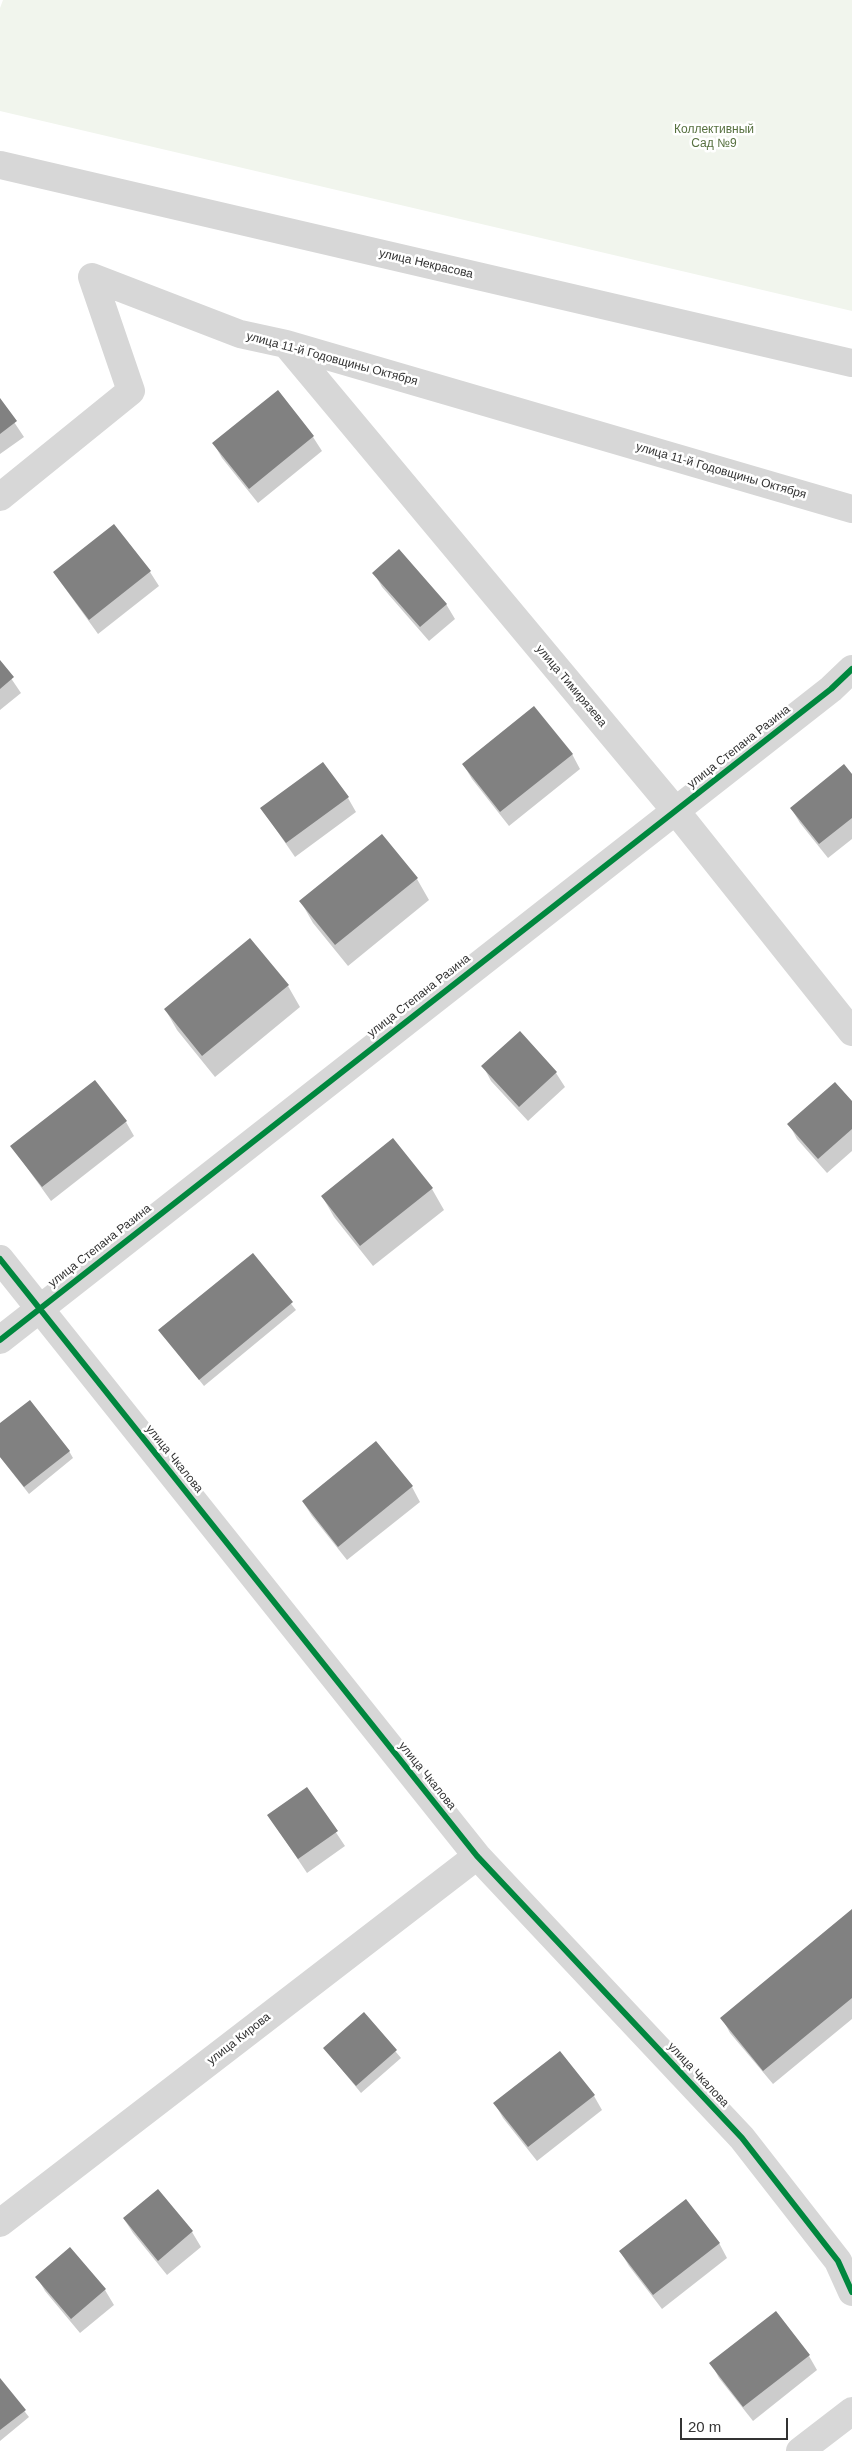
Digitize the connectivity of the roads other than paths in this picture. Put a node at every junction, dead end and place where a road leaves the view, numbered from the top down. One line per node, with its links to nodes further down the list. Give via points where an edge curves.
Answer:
1 (0, 165): 3 (street, улица Некрасова)
2 (286, 344): 4 (street, улица 11-й Годовщины Октября, via 240,334 92,278 131,391); 5 (street, улица 11-й Годовщины Октября); 7 (street, улица Тимирязева)
3 (852, 363)
4 (0, 497)
5 (852, 509)
6 (852, 669): 7 (street, улица Степана Разина, via 831,689)
7 (675, 810): 8 (street, улица Тимирязева); 10 (street, улица Степана Разина)
8 (852, 1032)
9 (0, 1259): 10 (street, улица Чкалова)
10 (39, 1308): 11 (street, улица Степана Разина); 12 (street, улица Чкалова)
11 (0, 1340)
12 (477, 1856): 13 (street, улица Кирова); 14 (street, улица Чкалова, via 742,2138 838,2261)
13 (0, 2223)
14 (852, 2292)
15 (852, 2411): 16 (street)
16 (800, 2451)

